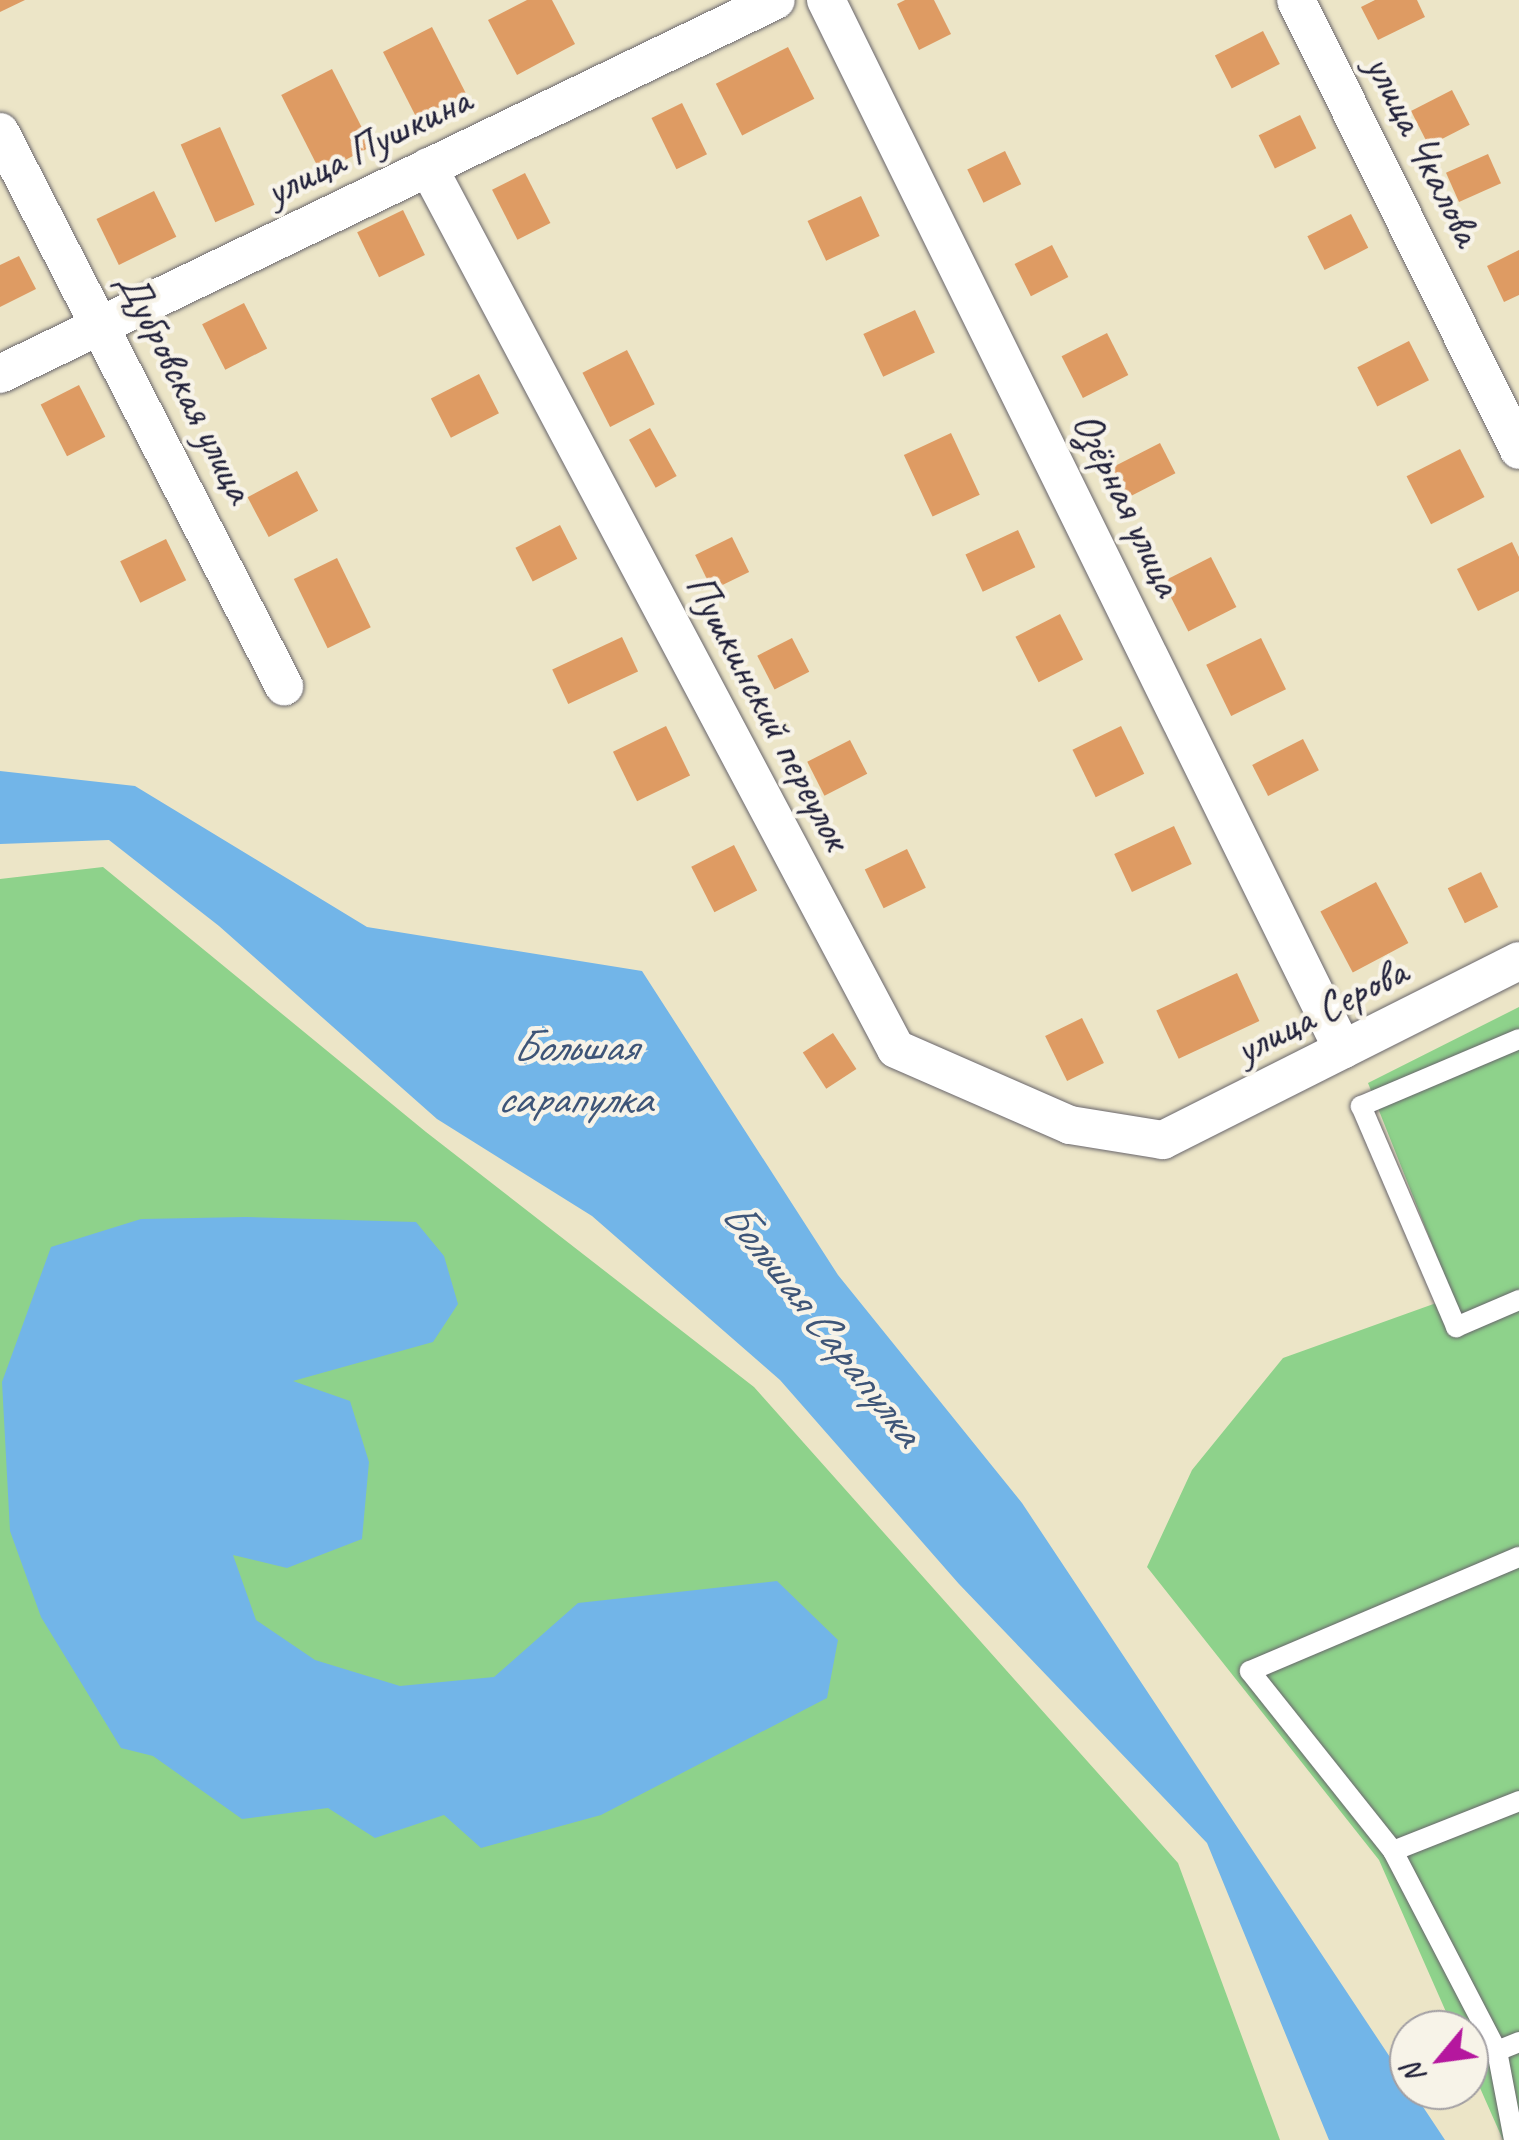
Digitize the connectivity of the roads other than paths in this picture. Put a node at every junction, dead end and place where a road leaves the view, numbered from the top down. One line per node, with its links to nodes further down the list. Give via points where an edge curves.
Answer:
1 (776, 0): 5 (street, улица Пушкина)
2 (826, 0): 12 (street, Озёрная улица)
3 (1296, 0): 8 (street, улица Чкалова)
4 (0, 132): 6 (street, Дубровская улица)
5 (428, 167): 6 (street, улица Пушкина); 13 (street, Пушкинский переулок, via 896,1049 1070,1126)
6 (104, 323): 7 (street, улица Пушкина); 9 (street, Дубровская улица)
7 (0, 374)
8 (1519, 450)
9 (284, 686)
10 (1519, 961): 12 (street, улица Серова)
11 (1519, 1039): 14 (lane, via 1361,1106 1456,1327)
12 (1343, 1050): 13 (street, улица Серова)
13 (1163, 1140)
14 (1519, 1300)
15 (1519, 1556): 17 (lane, via 1250,1671)
16 (1519, 1801): 17 (lane)
17 (1393, 1851): 19 (lane)
18 (1519, 2042): 19 (lane)
19 (1497, 2050): 20 (lane)
20 (1514, 2140)

